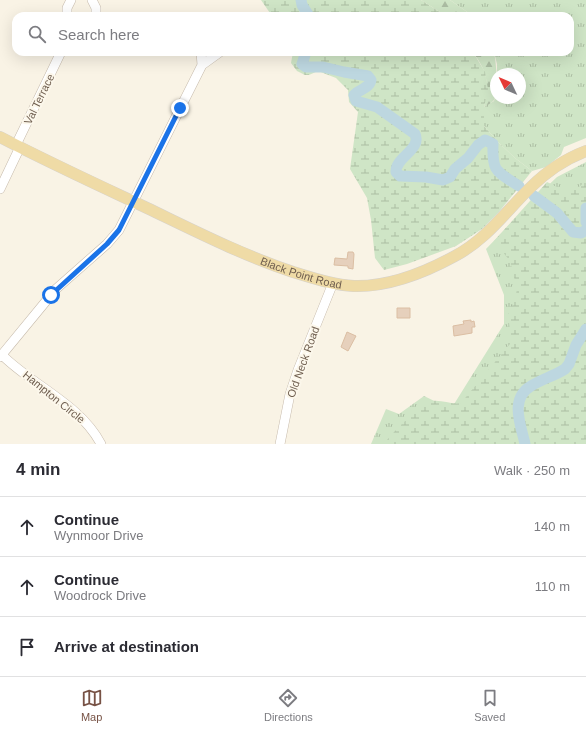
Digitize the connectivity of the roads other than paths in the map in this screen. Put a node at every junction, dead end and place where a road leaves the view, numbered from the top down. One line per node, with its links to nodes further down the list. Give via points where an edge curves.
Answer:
1 (71, 0): 3 (street)
2 (92, 0): 4 (street)
3 (67, 12)
4 (96, 12)
5 (59, 56): 10 (street, Val Terrace)
6 (201, 56): 8 (street)
7 (214, 56): 8 (street)
8 (202, 65): 13 (street)
9 (0, 137): 10 (main road, Black Point Road)
10 (18, 146): 12 (street, Val Terrace); 13 (main road, Black Point Road)
11 (586, 151): 14 (main road, Black Point Road, via 557,165 538,180 484,236 457,255 423,272 390,282 365,286)
12 (0, 189)
13 (133, 202): 14 (main road, Black Point Road, via 251,256 311,278); 15 (street, via 112,239 56,289)
14 (334, 283): 17 (street, Old Neck Road, via 298,370 290,394)
15 (1, 356): 16 (street, Hampton Circle, via 78,415 93,430)
16 (101, 444)
17 (280, 444)

